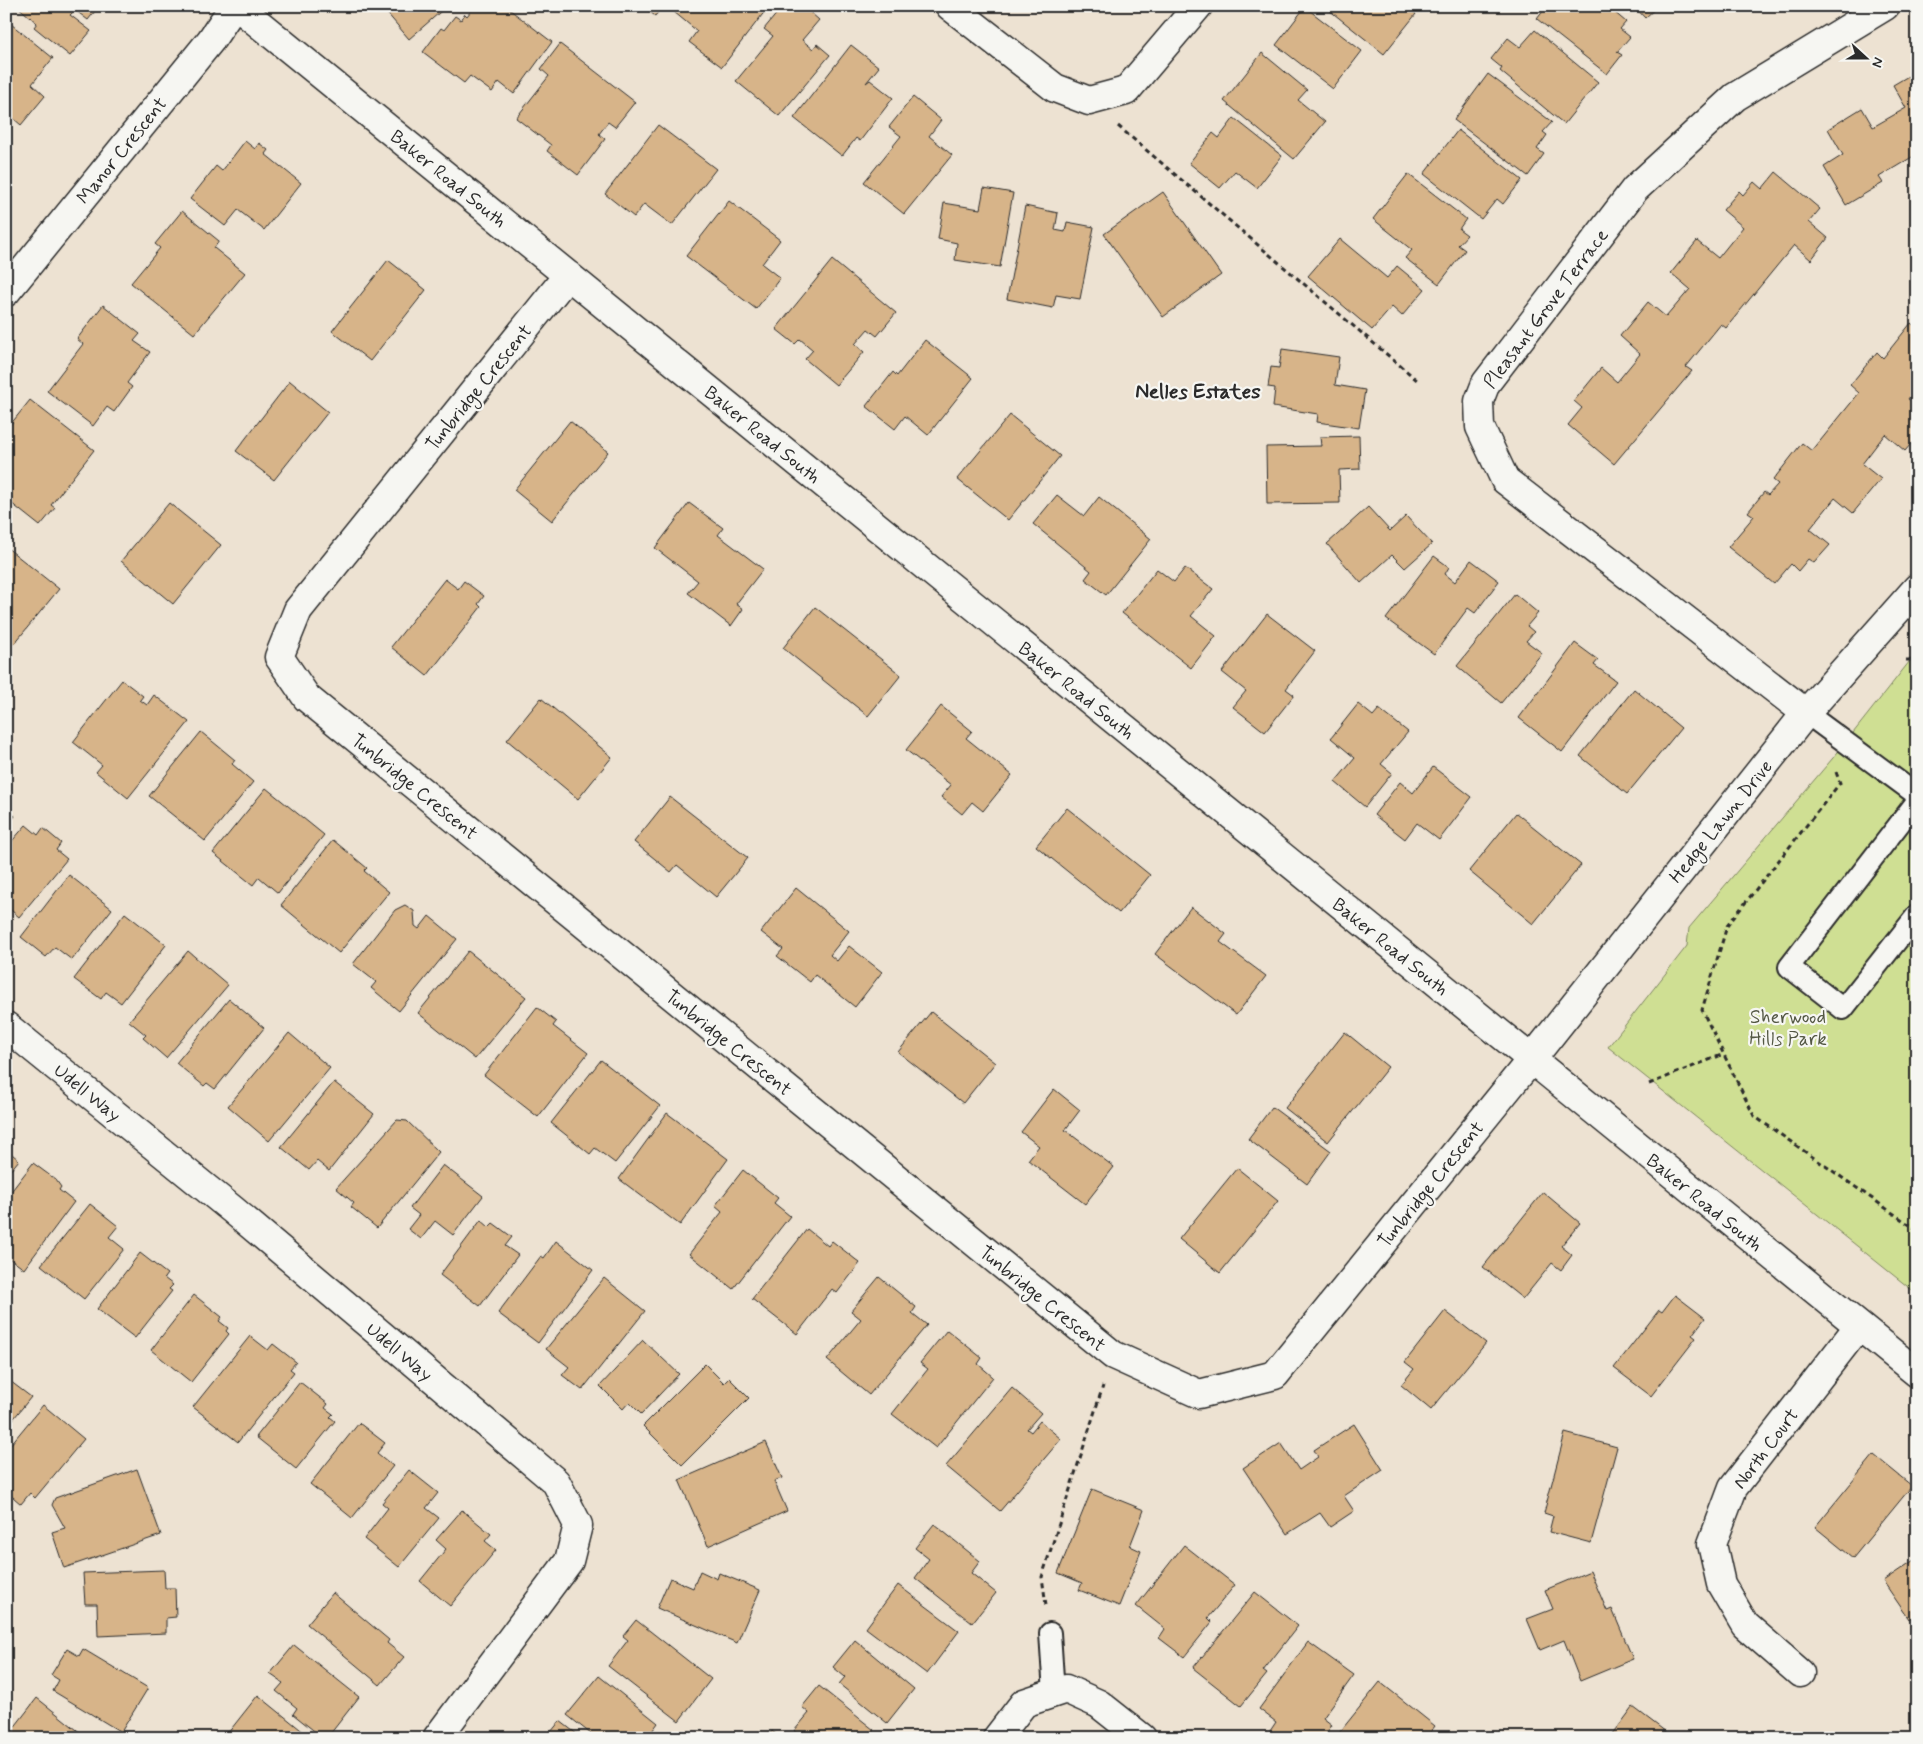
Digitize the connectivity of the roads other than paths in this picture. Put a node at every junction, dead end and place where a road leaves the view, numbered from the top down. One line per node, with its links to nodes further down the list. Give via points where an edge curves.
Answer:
1 (236, 6): 5 (street, Baker Road South); 6 (street, Manor Crescent)
2 (950, 6): 3 (street, via 1055,88 1089,101 1126,91)
3 (1198, 6)
4 (1885, 6): 8 (street, Pleasant Grove Terrace, via 1735,97 1635,189 1486,384 1479,401 1480,427 1505,480)
5 (568, 275): 13 (street, Baker Road South); 13 (street, Tunbridge Crescent, via 298,610 280,656 306,698 1113,1355 1199,1394 1276,1375)
6 (6, 292)
7 (1917, 588): 8 (street, Hedge Lawn Drive)
8 (1806, 713): 9 (lane); 13 (street, Hedge Lawn Drive)
9 (1917, 795)
10 (1917, 801): 11 (lane, via 1789,967 1843,1009)
11 (1917, 915)
12 (6, 1026): 19 (street, Udell Way, via 233,1210 556,1482 578,1525 569,1561)
13 (1531, 1060): 14 (street, Baker Road South)
14 (1858, 1327): 15 (street, Baker Road South); 17 (street, North Court, via 1733,1488 1712,1544 1721,1584 1745,1625)
15 (1917, 1374)
16 (1050, 1633): 18 (lane)
17 (1800, 1673)
18 (1054, 1693): 20 (street, via 1024,1703); 21 (street, via 1066,1689 1099,1704)
19 (437, 1738)
20 (997, 1738)
21 (1142, 1738)

